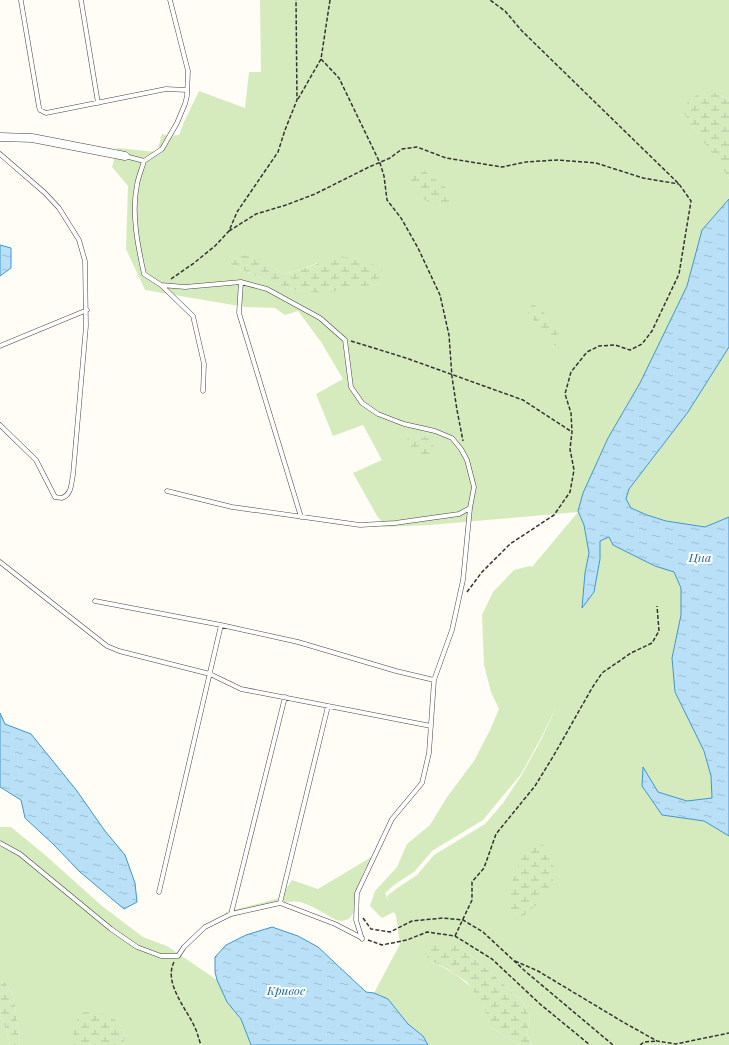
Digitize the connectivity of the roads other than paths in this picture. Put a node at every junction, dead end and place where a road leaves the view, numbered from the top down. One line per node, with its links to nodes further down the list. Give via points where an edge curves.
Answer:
1 (81, 0): 5 (lane)
2 (170, 0): 4 (lane, via 188,71)
3 (21, 1): 5 (lane, via 40,110 46,113)
4 (187, 90): 5 (lane, via 166,89); 9 (lane, via 185,104 177,123 162,149)
5 (98, 103)
6 (0, 137): 8 (street, via 32,138)
7 (0, 154): 12 (lane, via 59,208 80,240 85,261)
8 (125, 156): 9 (lane)
9 (144, 161): 11 (lane, via 135,204 137,244 144,274)
10 (241, 282): 11 (lane, via 185,287); 17 (lane, via 267,289 320,318 345,340 351,387 362,403 378,414 435,430 452,438 467,460 474,487); 18 (lane, via 239,313)
11 (161, 285): 14 (lane, via 193,316 204,364)
12 (87, 310): 13 (lane); 15 (lane, via 68,495 62,498 55,497 36,460)
13 (0, 346)
14 (203, 391)
15 (0, 425)
16 (167, 492): 18 (lane, via 232,507)
17 (470, 508): 18 (lane, via 459,514 395,524 360,525); 23 (lane, via 463,580 452,630)
18 (300, 516)
19 (0, 562): 22 (lane, via 107,646)
20 (96, 601): 21 (lane)
21 (221, 625): 22 (lane); 23 (lane, via 298,642 396,672)
22 (210, 674): 24 (lane, via 241,689); 28 (lane)
23 (434, 680): 26 (lane)
24 (285, 697): 25 (lane); 30 (lane)
25 (328, 706): 26 (lane); 29 (lane)
26 (430, 726): 29 (lane, via 429,753 422,784 392,819 357,893 356,920 362,938 335,924)
27 (0, 843): 30 (lane, via 20,854 111,929 137,946 161,956 178,956 205,927)
28 (159, 892)
29 (280, 903): 30 (lane)
30 (231, 914)

